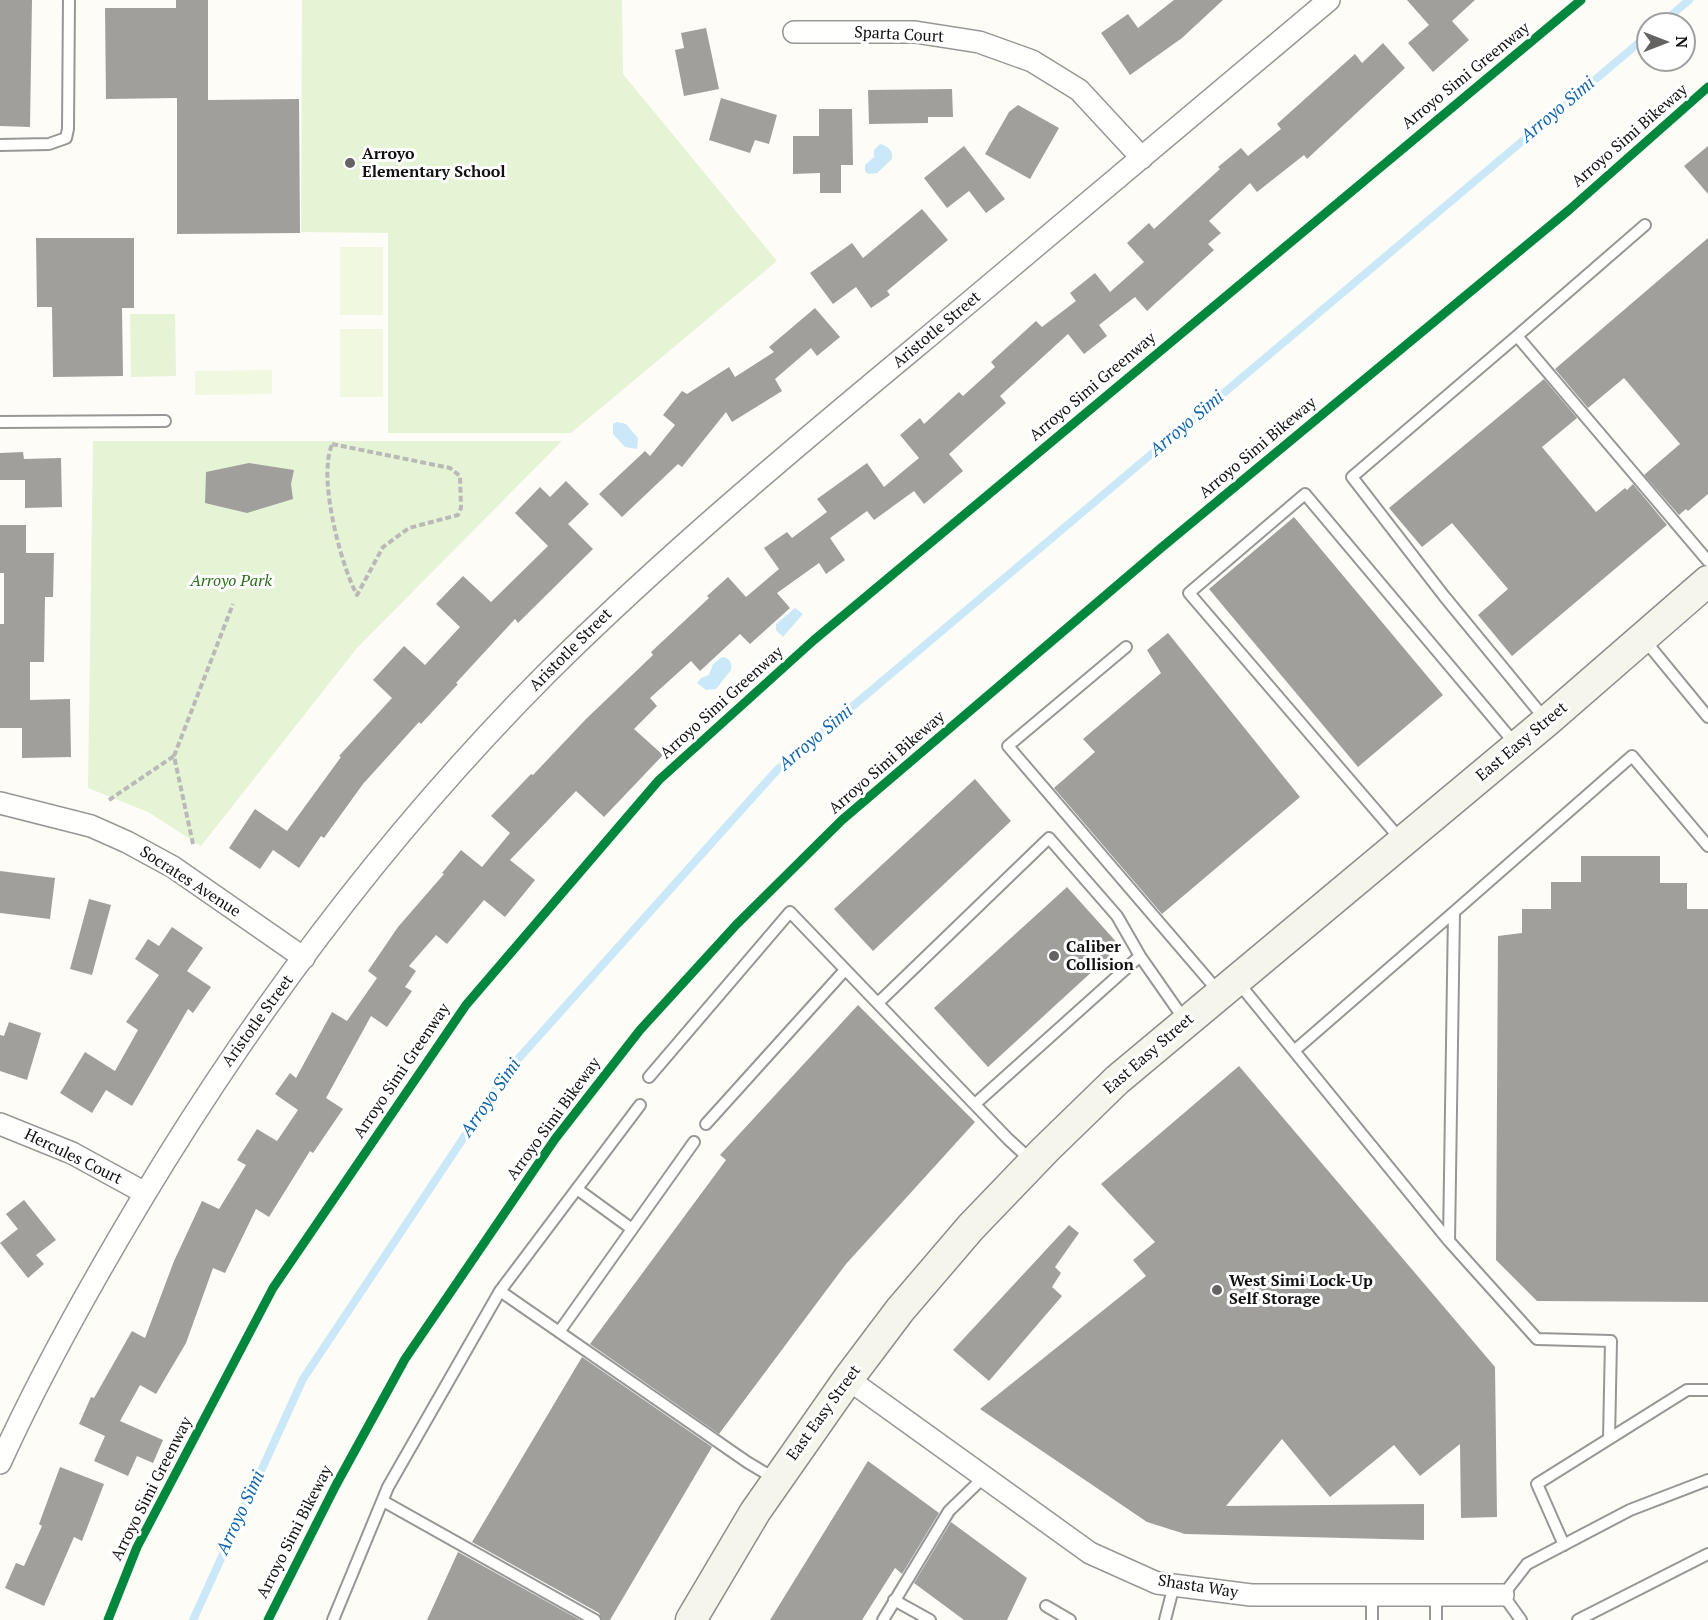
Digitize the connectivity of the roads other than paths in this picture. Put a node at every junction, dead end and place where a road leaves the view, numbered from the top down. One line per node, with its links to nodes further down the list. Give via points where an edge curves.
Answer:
1 (69, 0): 4 (lane, via 66,138 49,144)
2 (1329, 0): 5 (street, Aristotle Street)
3 (794, 32): 5 (street, Sparta Court, via 915,32 989,45 1032,61 1079,90)
4 (0, 145)
5 (1142, 158): 22 (street, Aristotle Street, via 731,501 620,602 449,779 373,868)
6 (1645, 225): 7 (lane)
7 (1518, 336): 10 (lane); 15 (lane, via 1352,477)
8 (165, 421): 9 (lane)
9 (0, 422)
10 (1708, 561)
11 (1708, 581): 12 (street, East Easy Street)
12 (1642, 638): 14 (lane); 15 (street, East Easy Street)
13 (1126, 647): 24 (lane, via 1008,746)
14 (1708, 717)
15 (1546, 722): 16 (street, East Easy Street)
16 (1517, 746): 18 (street, East Easy Street); 18 (lane, via 1305,494 1189,593)
17 (0, 803): 22 (street, Socrates Avenue, via 92,826 127,842 173,867)
18 (1402, 842): 24 (street, East Easy Street)
19 (1708, 846): 20 (lane, via 1632,756)
20 (1454, 912): 27 (lane); 38 (lane)
21 (1140, 956): 25 (lane, via 1117,916 1049,838); 26 (lane); 29 (lane)
22 (304, 958): 36 (street, Aristotle Street, via 218,1076)
23 (845, 970): 25 (lane); 28 (lane, via 790,912); 32 (lane)
24 (1228, 987): 26 (street, East Easy Street); 27 (lane)
25 (878, 1003): 29 (lane)
26 (1186, 1022): 34 (street, East Easy Street, via 1117,1080)
27 (1294, 1051): 38 (lane)
28 (649, 1077)
29 (975, 1104): 34 (lane)
30 (640, 1105): 35 (lane)
31 (0, 1124): 36 (street, Hercules Court, via 72,1153)
32 (706, 1124)
33 (694, 1142): 37 (lane)
34 (1033, 1162): 41 (street, East Easy Street, via 971,1227)
35 (576, 1189): 37 (lane); 39 (lane)
36 (145, 1193): 44 (street, Aristotle Street)
37 (632, 1228): 40 (lane)
38 (1449, 1241): 43 (lane, via 1537,1339 1611,1341)
39 (500, 1291): 40 (lane); 49 (lane)
40 (559, 1332): 47 (lane)
41 (848, 1379): 46 (street, Shasta Way); 47 (street, East Easy Street)
42 (1708, 1390): 43 (lane, via 1686,1390)
43 (1609, 1438): 50 (lane, via 1537,1484)
44 (4, 1441): 45 (street, Aristotle Street)
45 (0, 1463)
46 (984, 1477): 52 (street, Shasta Way, via 1090,1553 1157,1583); 56 (lane, via 949,1511)
47 (777, 1480): 60 (street, East Easy Street)
48 (1708, 1480): 50 (lane, via 1630,1510)
49 (382, 1501): 58 (lane); 59 (lane)
50 (1564, 1545): 55 (lane, via 1527,1564)
51 (1708, 1554): 68 (lane)
52 (1174, 1585): 53 (street, Shasta Way, via 1251,1595); 64 (lane)
53 (1372, 1595): 54 (street, Shasta Way); 65 (lane)
54 (1436, 1595): 55 (street, Shasta Way); 66 (lane)
55 (1503, 1595): 67 (lane)
56 (894, 1600): 61 (lane); 62 (lane)
57 (1046, 1606): 63 (lane)
58 (333, 1620)
59 (595, 1620)
60 (691, 1620)
61 (883, 1620)
62 (930, 1620)
63 (1070, 1620)
64 (1165, 1620)
65 (1372, 1620)
66 (1436, 1620)
67 (1521, 1620)
68 (1578, 1620)

